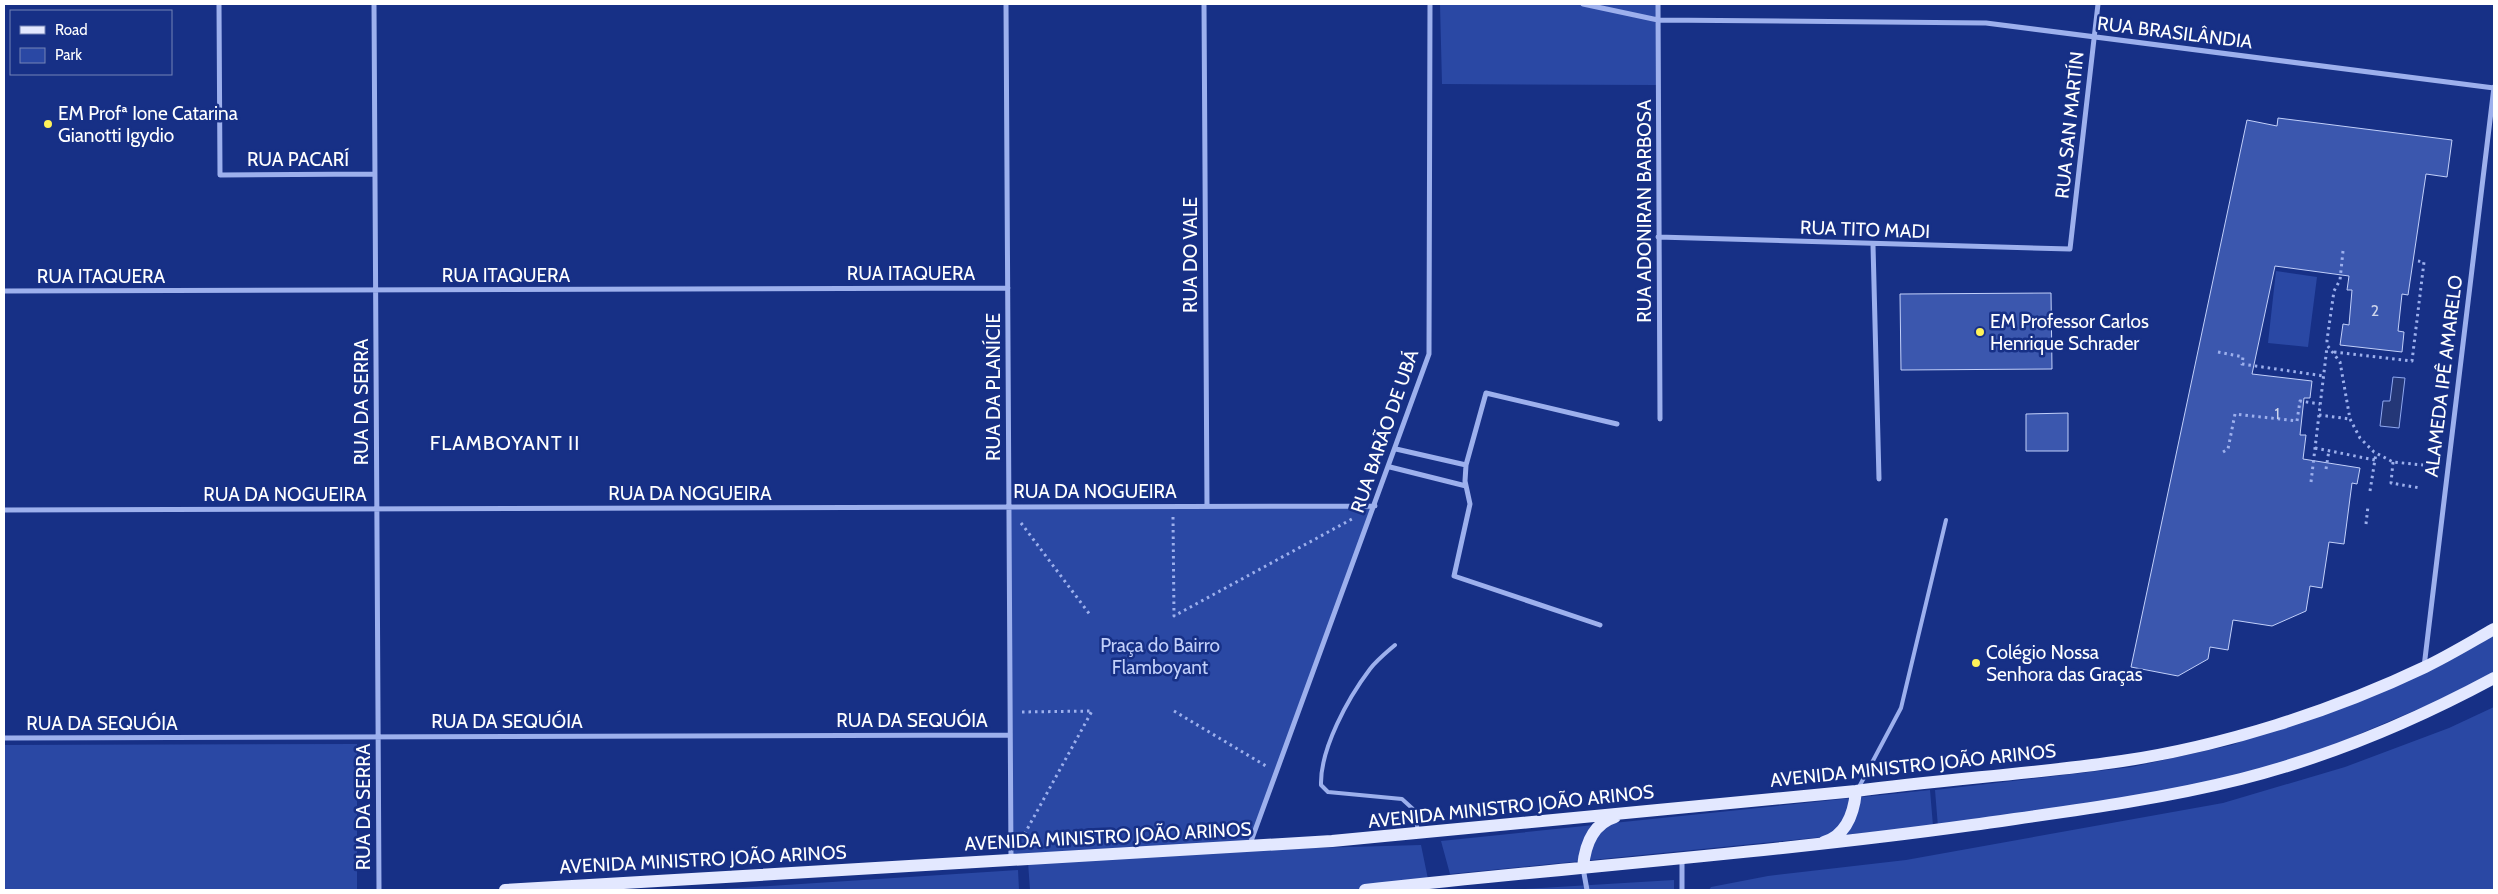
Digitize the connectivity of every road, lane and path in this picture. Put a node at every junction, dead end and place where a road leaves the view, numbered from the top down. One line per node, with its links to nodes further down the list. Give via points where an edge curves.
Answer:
1 (219, 4): 12 (street, RUA PACARÍ, via 220,175)
2 (374, 4): 12 (street, RUA DA SERRA)
3 (1006, 4): 18 (street, RUA DA PLANÍCIE)
4 (1204, 4): 47 (street, RUA DO VALE)
5 (1430, 4): 31 (street, RUA BARÃO DE UBÁ, via 1429,354)
6 (1583, 4): 9 (street, RUA BRASILÂNDIA)
7 (1658, 4): 9 (street, RUA ADONIRAN BARBOSA)
8 (2098, 4): 10 (street, RUA SAN MARTÍN)
9 (1658, 20): 10 (street, RUA BRASILÂNDIA, via 1986,23); 13 (street, RUA ADONIRAN BARBOSA)
10 (2094, 37): 11 (street, RUA BRASILÂNDIA); 15 (street, RUA SAN MARTÍN)
11 (2494, 88): 59 (street, ALAMEDA IPÊ AMARELO)
12 (375, 174): 19 (street, RUA DA SERRA)
13 (1658, 237): 14 (street, RUA TITO MADI); 27 (street, RUA ADONIRAN BARBOSA)
14 (1873, 245): 15 (street, RUA TITO MADI); 41 (street)
15 (2070, 249)
16 (2343, 251): 21 (path, via 2340,280 2334,291)
17 (2418, 261): 23 (path, via 2424,262 2412,361)
18 (1008, 288): 19 (street, RUA ITAQUERA); 50 (street, RUA DA PLANÍCIE)
19 (376, 290): 20 (street, RUA ITAQUERA); 51 (street, RUA DA SERRA)
20 (4, 291)
21 (2328, 345): 23 (path); 24 (path)
22 (2218, 352): 24 (path, via 2243,357 2242,364)
23 (2332, 352): 28 (path, via 2340,362)
24 (2324, 376): 25 (path)
25 (2320, 404): 26 (path); 33 (path, via 2300,402 2298,421 2235,414 2228,449)
26 (2319, 415): 28 (path); 30 (path)
27 (1660, 419)
28 (2350, 419): 34 (path, via 2360,438)
29 (1617, 424): 37 (street, via 1486,393)
30 (2315, 448): 32 (path); 42 (path)
31 (1396, 449): 37 (street); 39 (street, RUA BARÃO DE UBÁ)
32 (2329, 450): 35 (path); 40 (path)
33 (2223, 452)
34 (2376, 453): 35 (path); 36 (path)
35 (2374, 460): 45 (path)
36 (2393, 462): 38 (path); 44 (path, via 2391,483)
37 (1466, 465): 43 (street)
38 (2423, 465)
39 (1390, 467): 43 (street); 48 (street, RUA BARÃO DE UBÁ)
40 (2326, 469)
41 (1879, 479)
42 (2311, 482)
43 (1466, 486): 56 (street, via 1470,504 1454,576)
44 (2420, 488)
45 (2370, 491)
46 (1173, 506): 47 (street, RUA DA NOGUEIRA); 48 (path, via 1174,616); 50 (street, RUA DA NOGUEIRA)
47 (1206, 506): 48 (street, RUA DA NOGUEIRA)
48 (1375, 506): 66 (street, RUA BARÃO DE UBÁ)
49 (2368, 506): 54 (path)
50 (1009, 507): 51 (street, RUA DA NOGUEIRA); 55 (path); 62 (street, RUA DA PLANÍCIE)
51 (377, 509): 52 (street, RUA DA NOGUEIRA); 64 (street, RUA DA SERRA)
52 (4, 510)
53 (1946, 520): 67 (lane, via 1901,708)
54 (2366, 524)
55 (1091, 616)
56 (1600, 625)
57 (2494, 629): 59 (main road, AVENIDA MINISTRO JOÃO ARINOS)
58 (1395, 644): 69 (lane, via 1371,669 1337,725 1321,771 1321,785 1328,792 1402,799 1413,810)
59 (2424, 667): 67 (main road, AVENIDA MINISTRO JOÃO ARINOS, via 2292,719 2228,739 2123,761)
60 (2494, 678): 71 (main road, via 2356,741 2242,779 2134,802)
61 (1174, 711): 66 (path)
62 (1010, 712): 63 (street, RUA DA PLANÍCIE); 73 (path, via 1092,711)
63 (1010, 735): 64 (street, RUA DA SEQUÓIA); 73 (street, RUA DA PLANÍCIE)
64 (378, 737): 65 (street, RUA DA SEQUÓIA); 75 (street, RUA DA SERRA)
65 (4, 738)
66 (1277, 772): 70 (street, RUA BARÃO DE UBÁ)
67 (1856, 792): 68 (main road, AVENIDA MINISTRO JOÃO ARINOS); 71 (main road, via 1855,811 1846,828 1830,840)
68 (1627, 813): 69 (main road, AVENIDA MINISTRO JOÃO ARINOS); 74 (main road, via 1609,819 1594,831 1585,848)
69 (1419, 834): 70 (main road, AVENIDA MINISTRO JOÃO ARINOS)
70 (1249, 846): 73 (main road, AVENIDA MINISTRO JOÃO ARINOS)
71 (1812, 846): 72 (main road)
72 (1682, 857): 74 (main road); 79 (street)
73 (1011, 860): 76 (main road, AVENIDA MINISTRO JOÃO ARINOS)
74 (1583, 867): 77 (main road); 78 (street)
75 (378, 890)
76 (505, 890)
77 (1366, 890)
78 (1587, 890)
79 (1682, 890)

